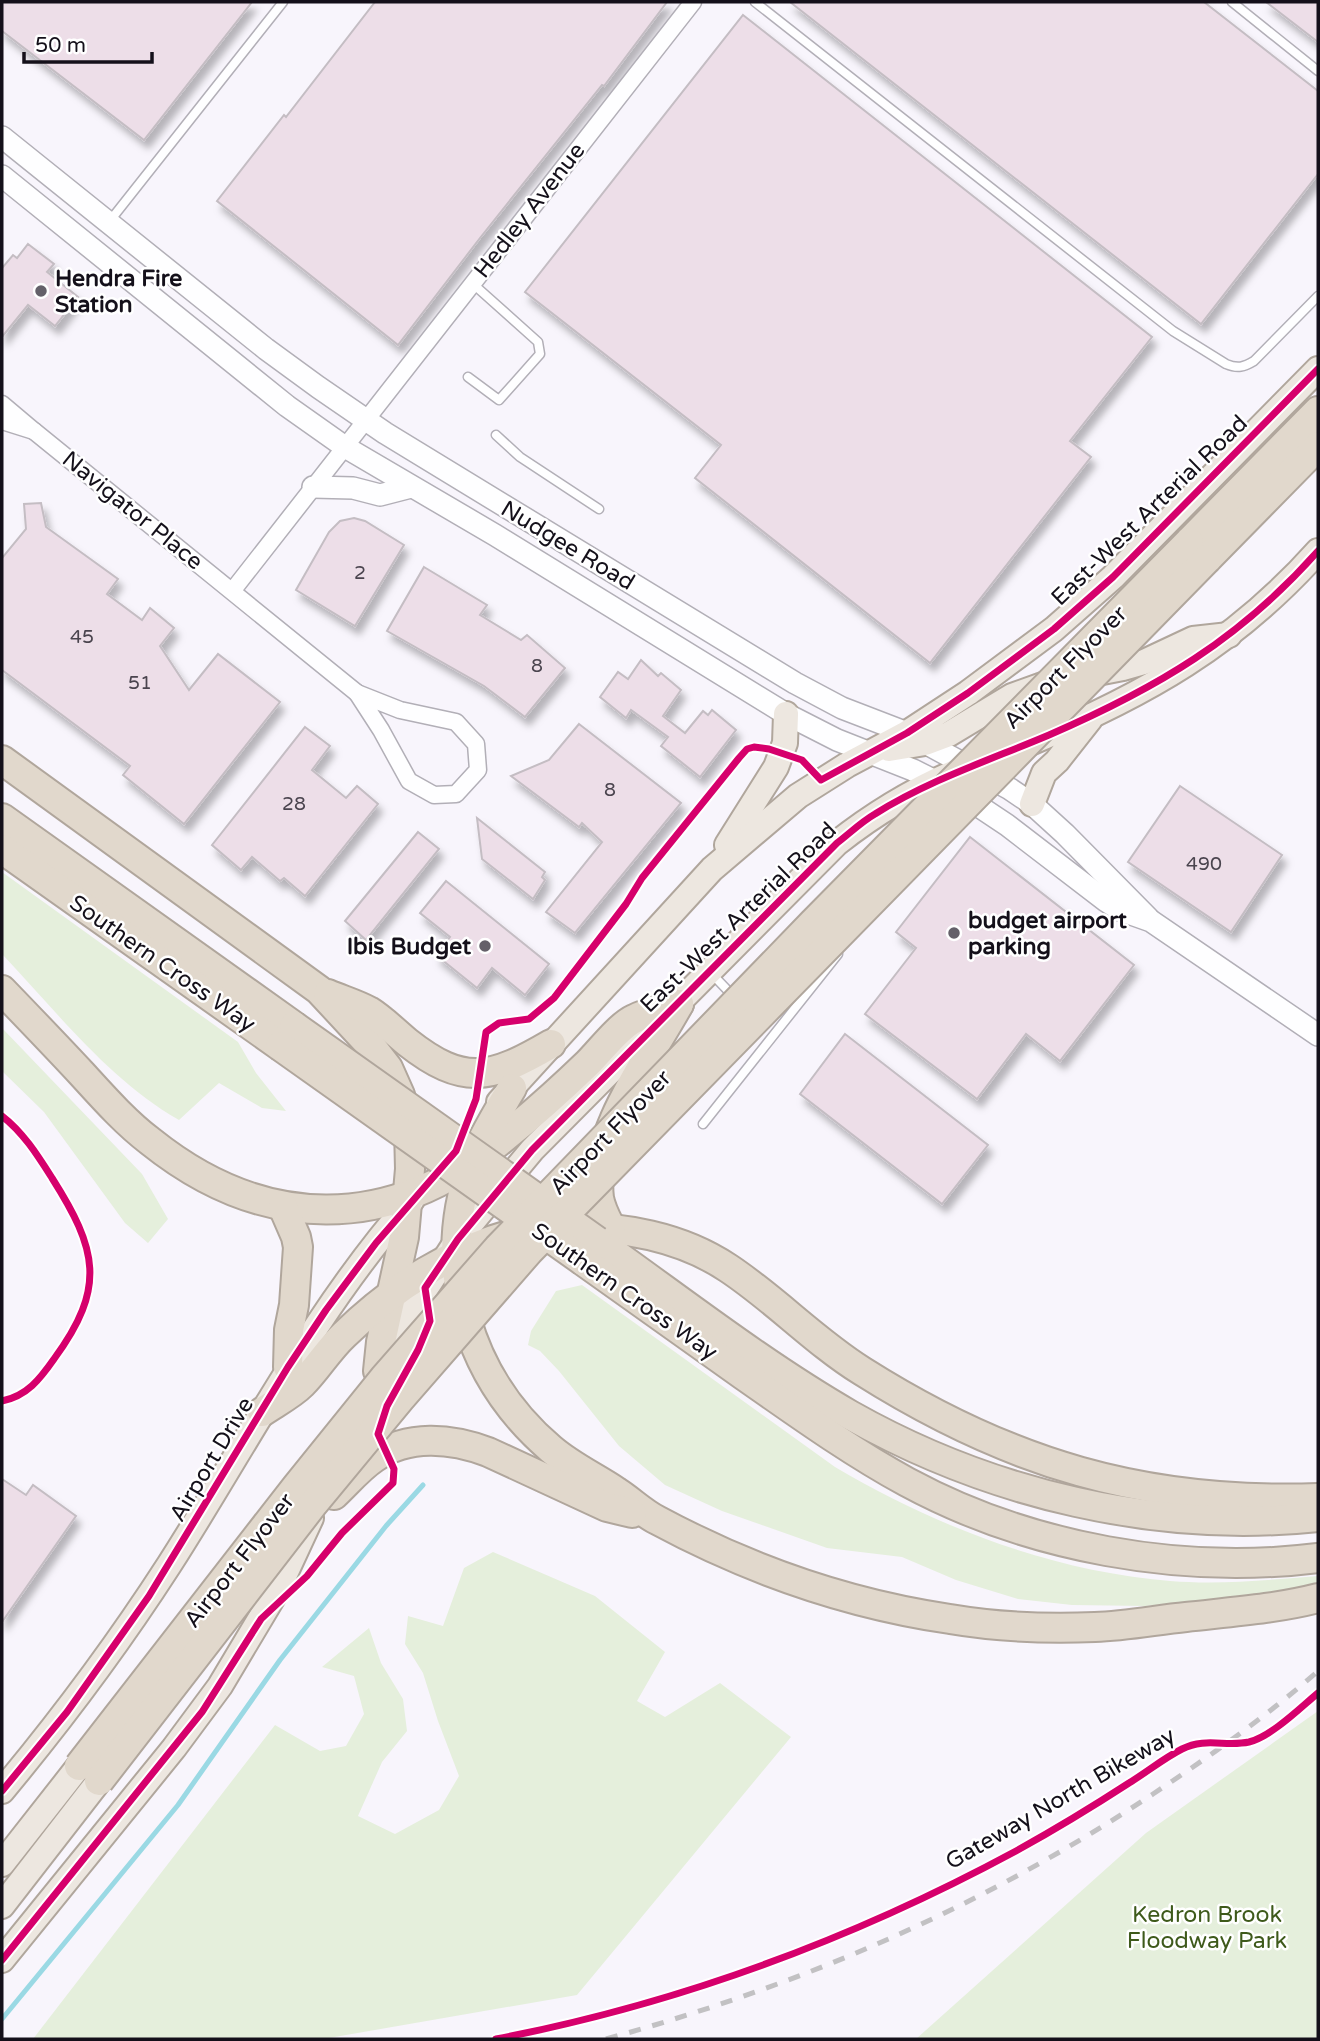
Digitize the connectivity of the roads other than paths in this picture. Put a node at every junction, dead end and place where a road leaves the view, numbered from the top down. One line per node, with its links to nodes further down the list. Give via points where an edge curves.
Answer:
1 (283, 2): 8 (lane)
2 (693, 2): 10 (street, Hedley Avenue)
3 (755, 2): 11 (lane, via 1173,331 1226,365 1242,367 1255,360)
4 (1231, 2): 5 (lane)
5 (1318, 71)
6 (2, 137): 8 (main road, Nudgee Road)
7 (2, 176): 9 (main road, Nudgee Road)
8 (108, 222): 9 (main road); 16 (main road, Nudgee Road, via 266,349)
9 (89, 246): 21 (main road, Nudgee Road, via 287,406)
10 (471, 282): 13 (lane, via 538,342 540,354 499,400); 16 (street, Hedley Avenue)
11 (1318, 296)
12 (1318, 369): 32 (main road, East-West Arterial Road, via 1113,577)
13 (468, 377)
14 (2, 404): 18 (street, Navigator Place)
15 (1318, 411): 25 (highway, East-West Arterial Road)
16 (367, 420): 21 (street); 32 (main road, Nudgee Road, via 795,683)
17 (2, 421): 18 (street, Navigator Place)
18 (34, 431): 27 (street, Navigator Place)
19 (496, 435): 24 (lane, via 520,457)
20 (1318, 446): 25 (highway)
21 (345, 447): 22 (street); 23 (main road, Nudgee Road)
22 (313, 487): 23 (main road, via 353,488 380,495); 27 (street)
23 (411, 487): 30 (main road, Nudgee Road)
24 (599, 509)
25 (1198, 551): 73 (highway, Airport Flyover, bridge, via 529,1251)
26 (1318, 551): 28 (main road, East-West Arterial Road)
27 (233, 590): 29 (street, Navigator Place)
28 (1230, 635): 31 (main road, East-West Arterial Road, via 1174,674); 32 (main road, via 1193,639 1123,668 1029,689 949,734)
29 (358, 693): 29 (street, Navigator Place, via 400,710 456,722 476,744 478,770 456,794 434,795 409,781)
30 (786, 714): 33 (main road, Nudgee Road); 40 (main road, via 785,743 776,766)
31 (1093, 715): 35 (main road, East-West Arterial Road); 37 (main road, via 1044,773)
32 (916, 738): 33 (main road); 35 (main road, Nudgee Road)
33 (869, 752): 36 (main road, Nudgee Road); 40 (main road, East-West Arterial Road, via 798,796)
34 (2, 760): 47 (highway)
35 (971, 766): 36 (main road, East-West Arterial Road); 37 (main road, Nudgee Road)
36 (936, 780): 42 (main road, Nudgee Road, via 1007,825 1113,905); 45 (main road, East-West Arterial Road, via 874,814 837,843)
37 (1032, 804): 42 (main road, Nudgee Road)
38 (2, 818): 52 (highway, Southern Cross Way)
39 (2, 849): 52 (highway, Southern Cross Way)
40 (712, 869): 54 (main road, East-West Arterial Road)
41 (901, 875): 43 (lane)
42 (1151, 921): 51 (main road, Nudgee Road)
43 (858, 929)
44 (841, 950): 53 (lane)
45 (709, 971): 48 (main road, East-West Arterial Road); 49 (lane)
46 (2, 990): 59 (highway, via 146,1139 220,1186)
47 (319, 990): 54 (highway, via 370,1012 437,1064 457,1071 479,1074 499,1070); 58 (highway, via 380,1056 394,1081 409,1128)
48 (679, 1004): 57 (highway, via 632,1020 501,1141); 60 (highway, via 624,1097 608,1140 599,1197); 61 (main road, East-West Arterial Road, via 532,1150)
49 (744, 1007)
50 (754, 1016): 53 (lane)
51 (1318, 1035)
52 (287, 1036): 63 (highway, Southern Cross Way, bridge)
53 (774, 1036): 56 (lane)
54 (551, 1045): 55 (main road, East-West Arterial Road)
55 (512, 1088): 57 (highway)
56 (703, 1124)
57 (464, 1157): 58 (highway); 61 (highway)
58 (412, 1197): 59 (highway, via 355,1209); 62 (highway); 64 (main road, Airport Drive)
59 (284, 1207): 64 (highway, via 298,1247)
60 (611, 1228): 61 (highway, via 563,1226 525,1231); 67 (highway, via 663,1237 717,1261 861,1370 936,1414 1033,1458 1191,1495)
61 (453, 1252): 62 (highway); 65 (main road, via 406,1319); 70 (highway, via 467,1324 508,1404 552,1450)
62 (392, 1294): 65 (highway); 66 (highway, via 343,1335 301,1385)
63 (669, 1307): 69 (highway, Southern Cross Way, via 897,1440 999,1482 1082,1503 1166,1516 1240,1522); 71 (highway, Southern Cross Way, via 844,1444 958,1507 1071,1544 1130,1555 1186,1562)
64 (288, 1367): 66 (main road, Airport Drive)
65 (379, 1371): 68 (main road)
66 (262, 1412): 74 (main road, Airport Drive, via 136,1615)
67 (1318, 1498)
68 (313, 1513): 70 (highway, via 385,1451 442,1440 488,1452 607,1507); 77 (main road, via 279,1587 220,1686)
69 (1318, 1517)
70 (655, 1519): 72 (highway, via 793,1580 881,1606 951,1620 1095,1627 1263,1609)
71 (1318, 1558)
72 (1318, 1598)
73 (89, 1773): 75 (main road); 76 (main road)
74 (2, 1791)
75 (2, 1864)
76 (2, 1906)
77 (2, 1960)

